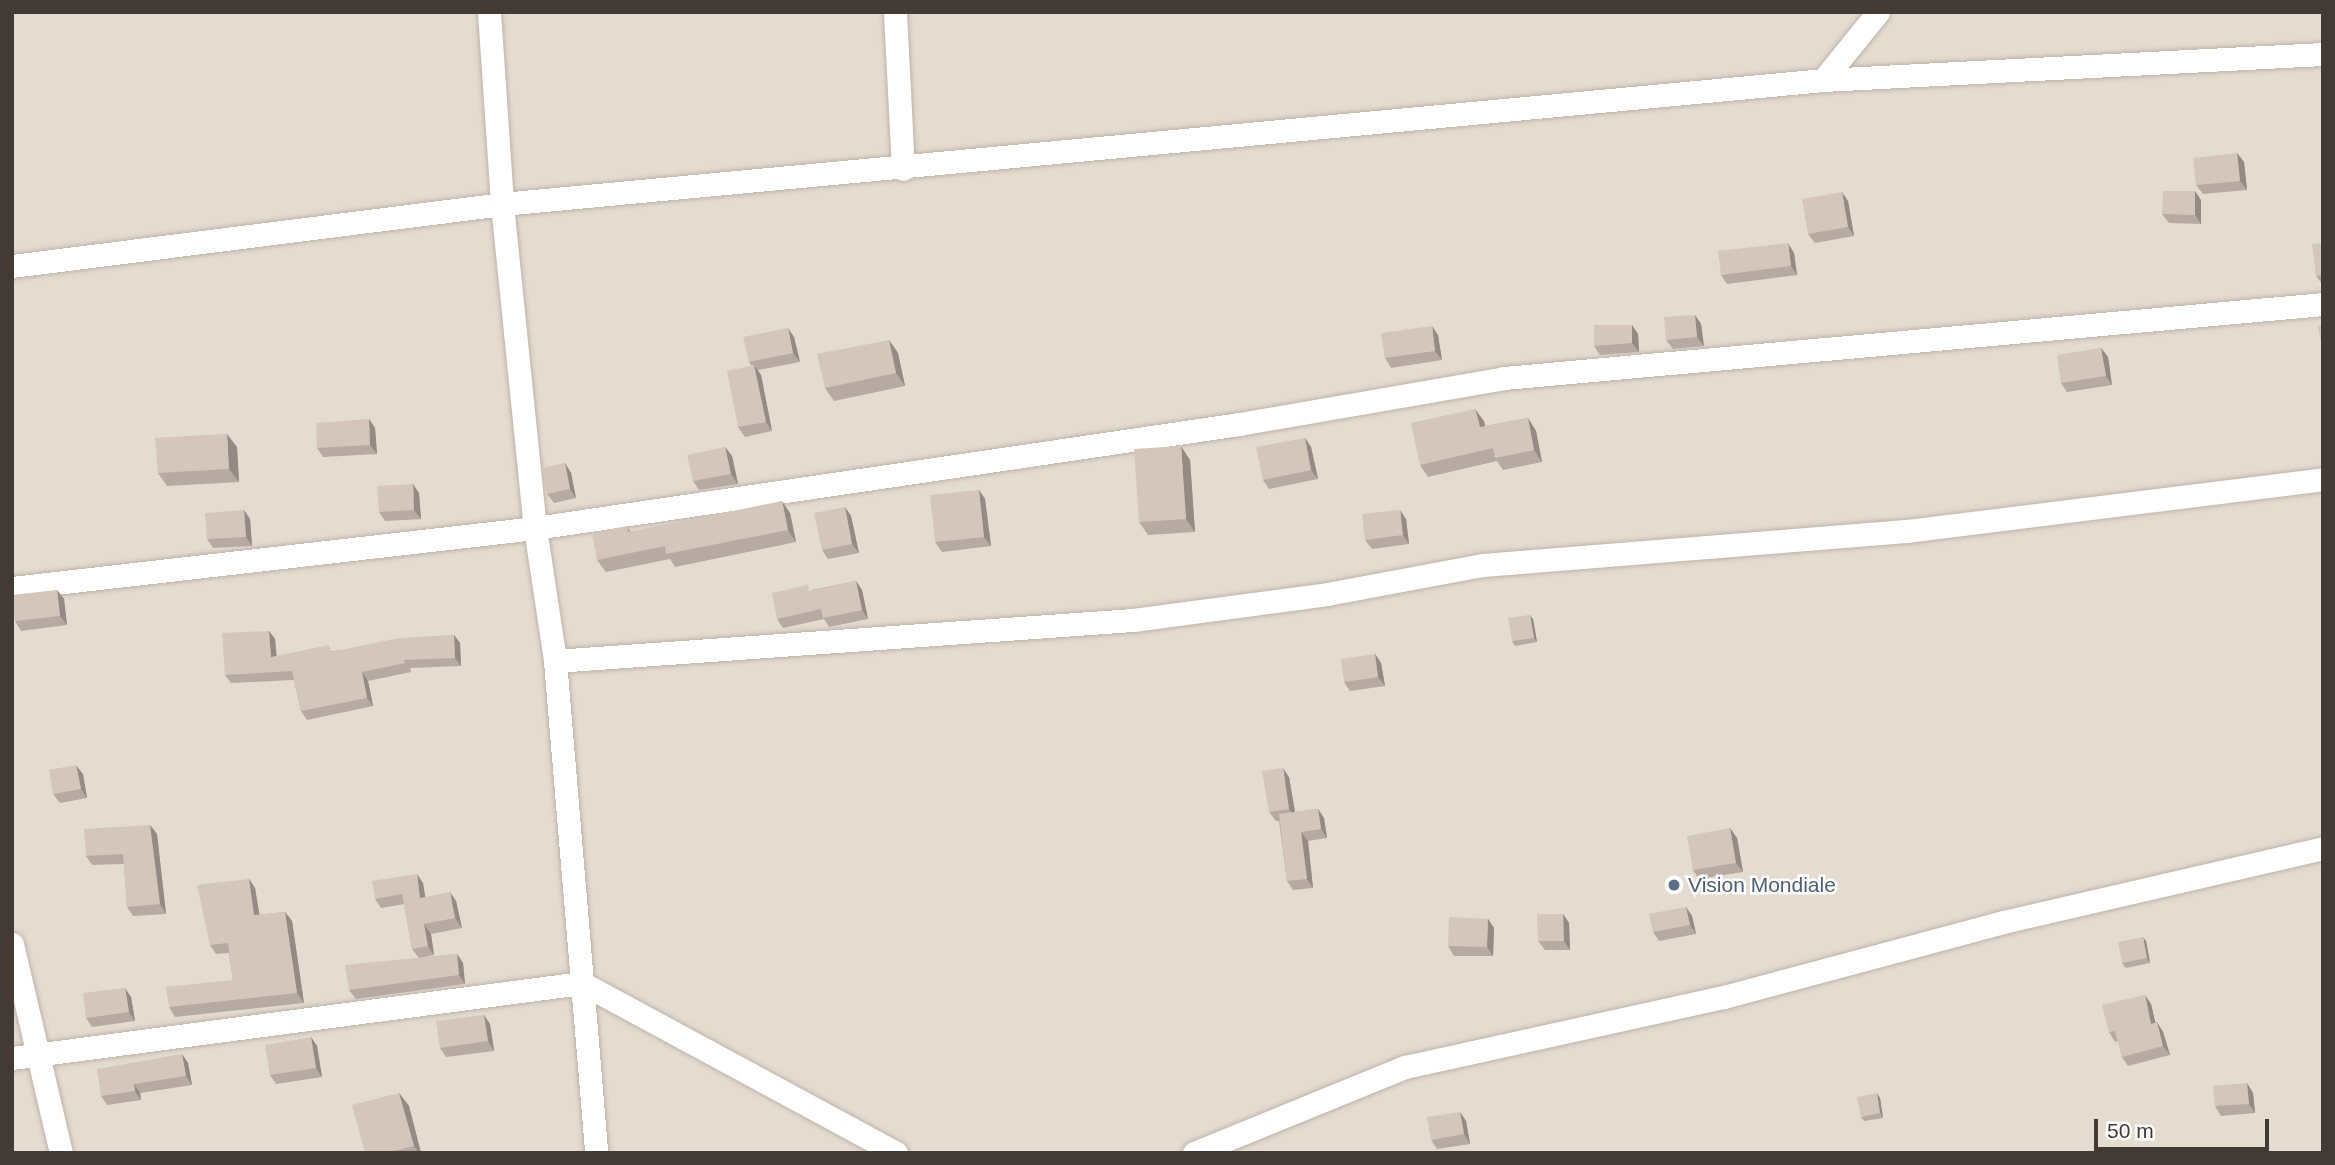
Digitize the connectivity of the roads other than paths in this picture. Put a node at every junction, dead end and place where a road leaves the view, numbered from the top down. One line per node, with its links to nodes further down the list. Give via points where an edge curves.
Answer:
1 (489, 12): 7 (street)
2 (895, 12): 6 (street)
3 (1878, 12): 5 (street)
4 (2323, 54): 5 (street)
5 (1823, 80): 6 (street)
6 (903, 169): 7 (street)
7 (502, 204): 8 (street); 11 (street)
8 (12, 266)
9 (2323, 303): 11 (street, via 1504,378 1239,424)
10 (2323, 479): 13 (street, via 1907,531 1482,565 1327,594 1133,620)
11 (534, 528): 12 (street); 13 (street)
12 (12, 588)
13 (555, 661): 16 (street)
14 (2323, 848): 22 (street, via 2003,922 1711,1000 1405,1067)
15 (12, 944): 17 (street)
16 (582, 983): 17 (street); 20 (street); 21 (street)
17 (38, 1054): 18 (street); 19 (street)
18 (12, 1058)
19 (61, 1153)
20 (596, 1153)
21 (896, 1153)
22 (1194, 1153)

